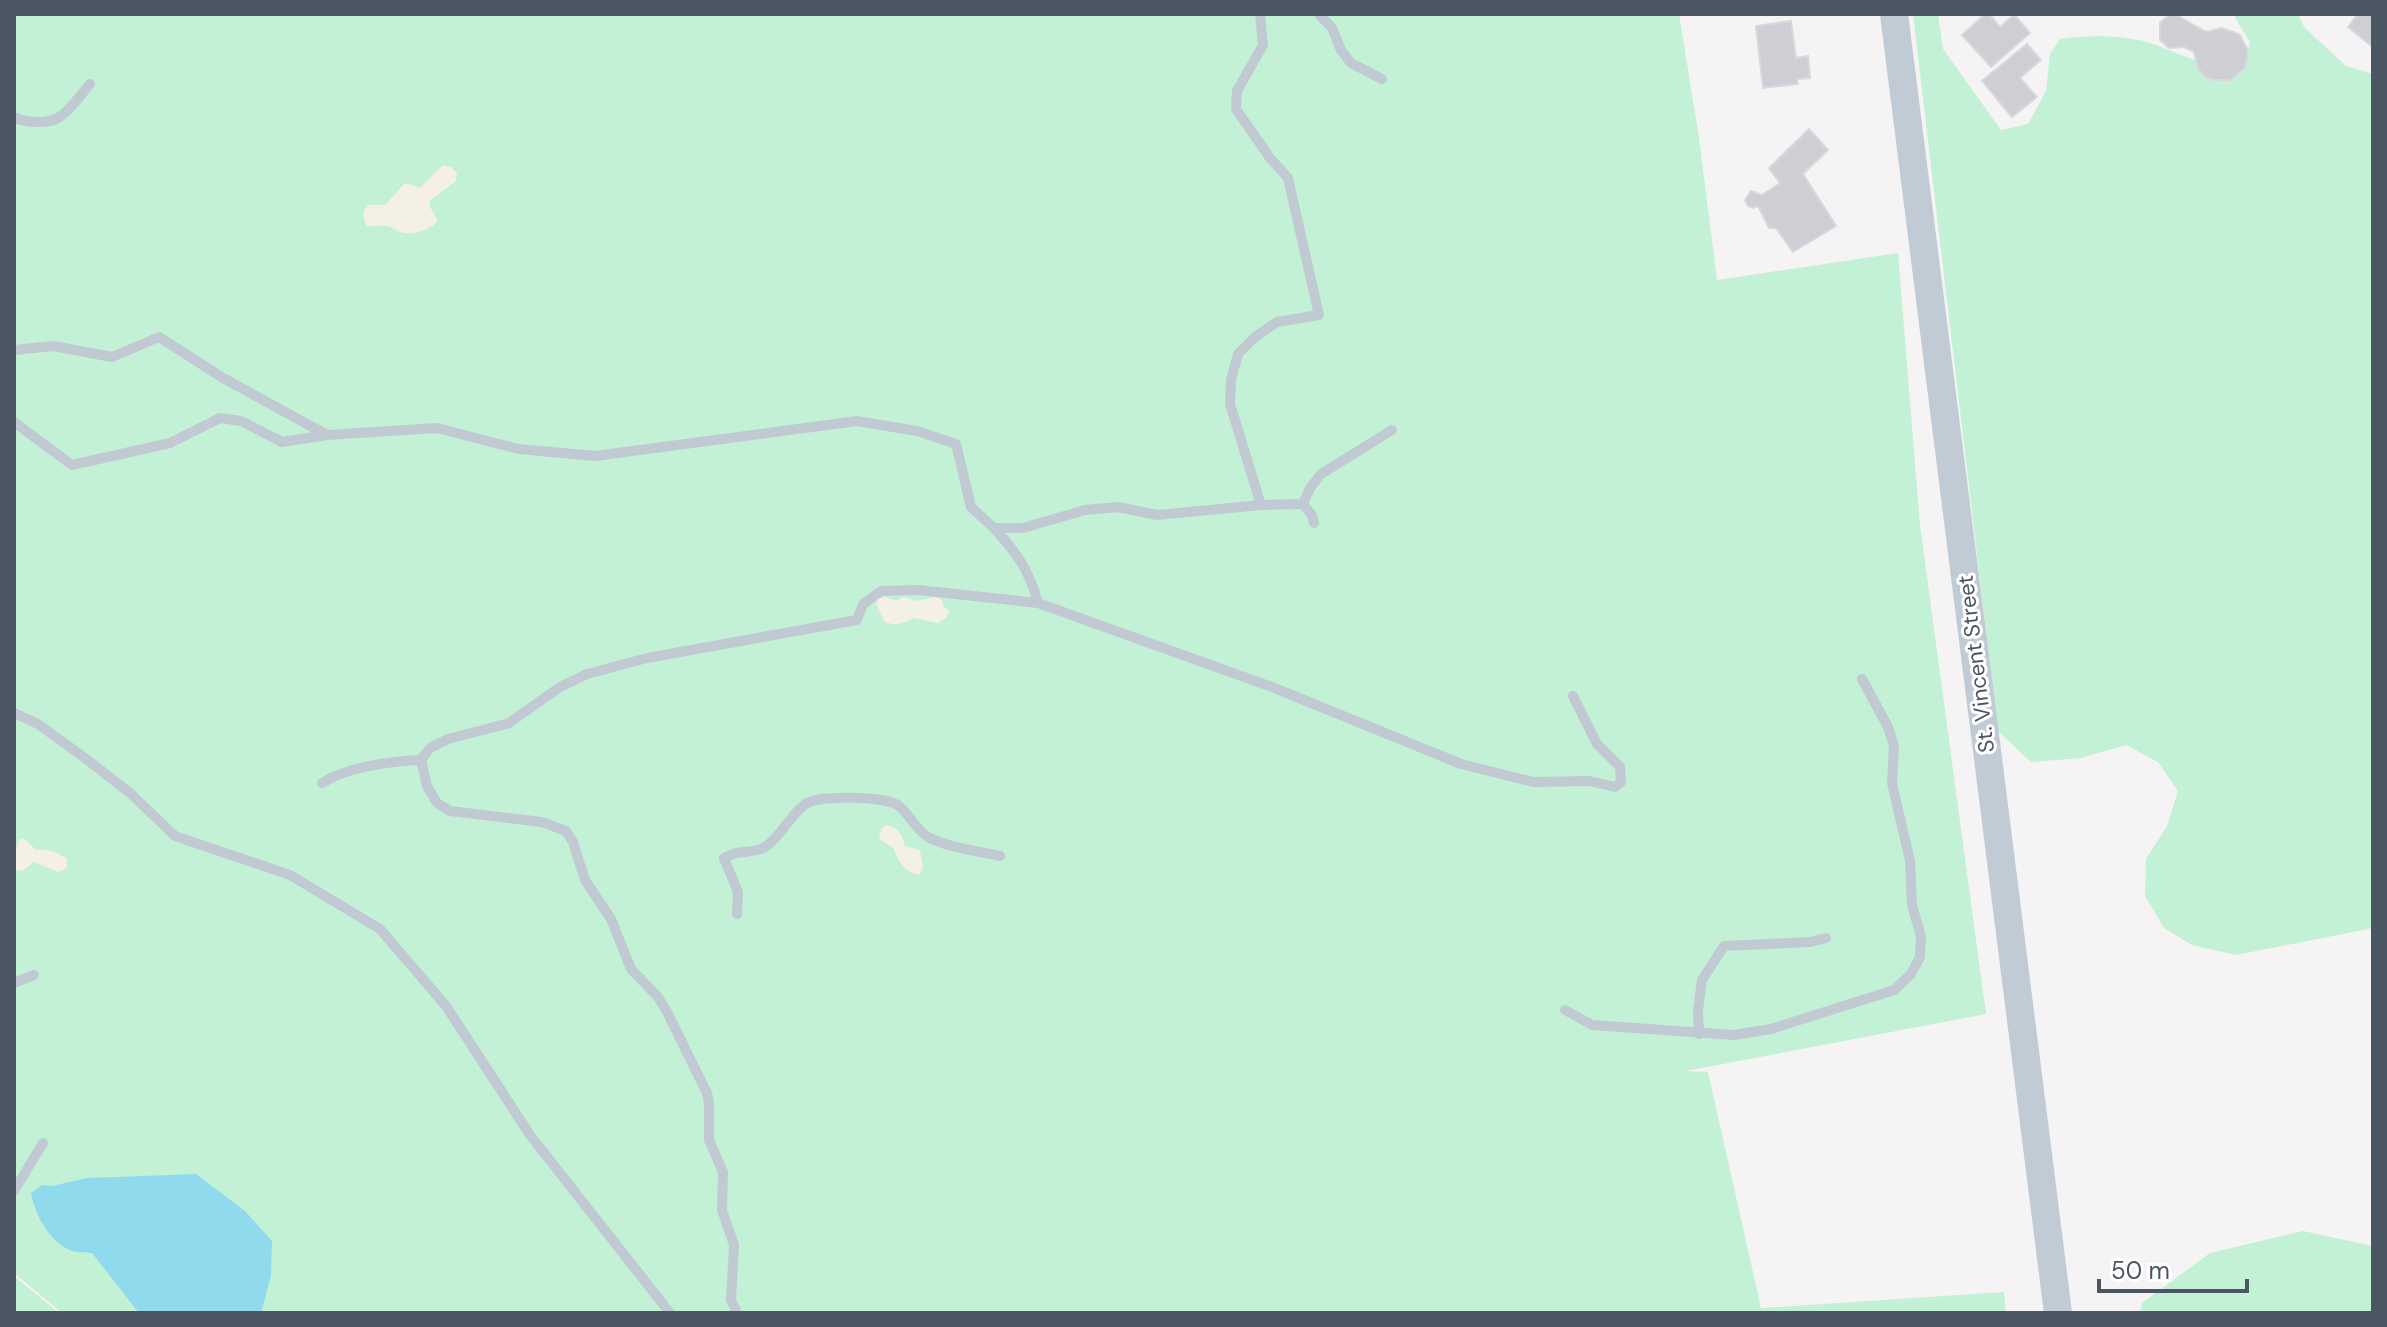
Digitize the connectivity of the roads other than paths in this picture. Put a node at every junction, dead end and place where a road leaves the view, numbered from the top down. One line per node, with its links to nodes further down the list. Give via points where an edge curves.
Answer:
1 (1260, 14): 12 (lane, via 1263,45 1237,91 1236,109 1288,178 1319,315 1277,322 1238,354 1230,404)
2 (1319, 14): 4 (lane, via 1351,63)
3 (1894, 14): 32 (street, St. Vincent Street)
4 (1382, 79)
5 (90, 84): 6 (lane, via 58,118 41,122)
6 (14, 117)
7 (14, 350): 10 (lane, via 53,346 112,357 159,337)
8 (14, 422): 10 (lane, via 72,465 170,443 220,418 241,421 282,442)
9 (1392, 430): 11 (lane, via 1321,474)
10 (327, 435): 14 (lane, via 437,428 518,449 595,456 857,421 956,444 971,507)
11 (1303, 504): 12 (lane); 13 (lane)
12 (1261, 505): 14 (lane, via 1157,515 1118,507 1085,510 1023,528)
13 (1314, 523)
14 (994, 528): 15 (lane, via 1031,577)
15 (1038, 603): 17 (lane, via 1272,687 1461,764 1534,782 1589,781 1615,787 1621,782 1620,767 1597,744); 19 (lane, via 881,591 863,604 857,620 587,674 509,723 448,739)
16 (1862, 679): 27 (lane, via 1894,746 1892,783 1910,861 1920,957 1894,990 1771,1029)
17 (1573, 696)
18 (14, 713): 30 (lane, via 89,761 175,836 290,875 380,929 446,1006 530,1135)
19 (421, 760): 20 (lane, via 384,762); 31 (lane, via 427,786 437,803 450,811 542,822 566,831 573,842 590,893 611,919 631,969 667,1012 707,1093 709,1140 723,1172 722,1210 734,1245 731,1300)
20 (322, 783)
21 (1000, 856): 22 (lane, via 928,837 897,804 874,799 809,802 777,839 760,850 734,851 724,858 738,892)
22 (737, 914)
23 (1826, 938): 27 (lane, via 1724,946 1702,980)
24 (34, 975): 25 (lane)
25 (14, 983)
26 (1565, 1010): 27 (lane, via 1592,1025)
27 (1699, 1034)
28 (43, 1143): 29 (lane)
29 (14, 1191)
30 (670, 1313)
31 (737, 1313)
32 (2058, 1313)

